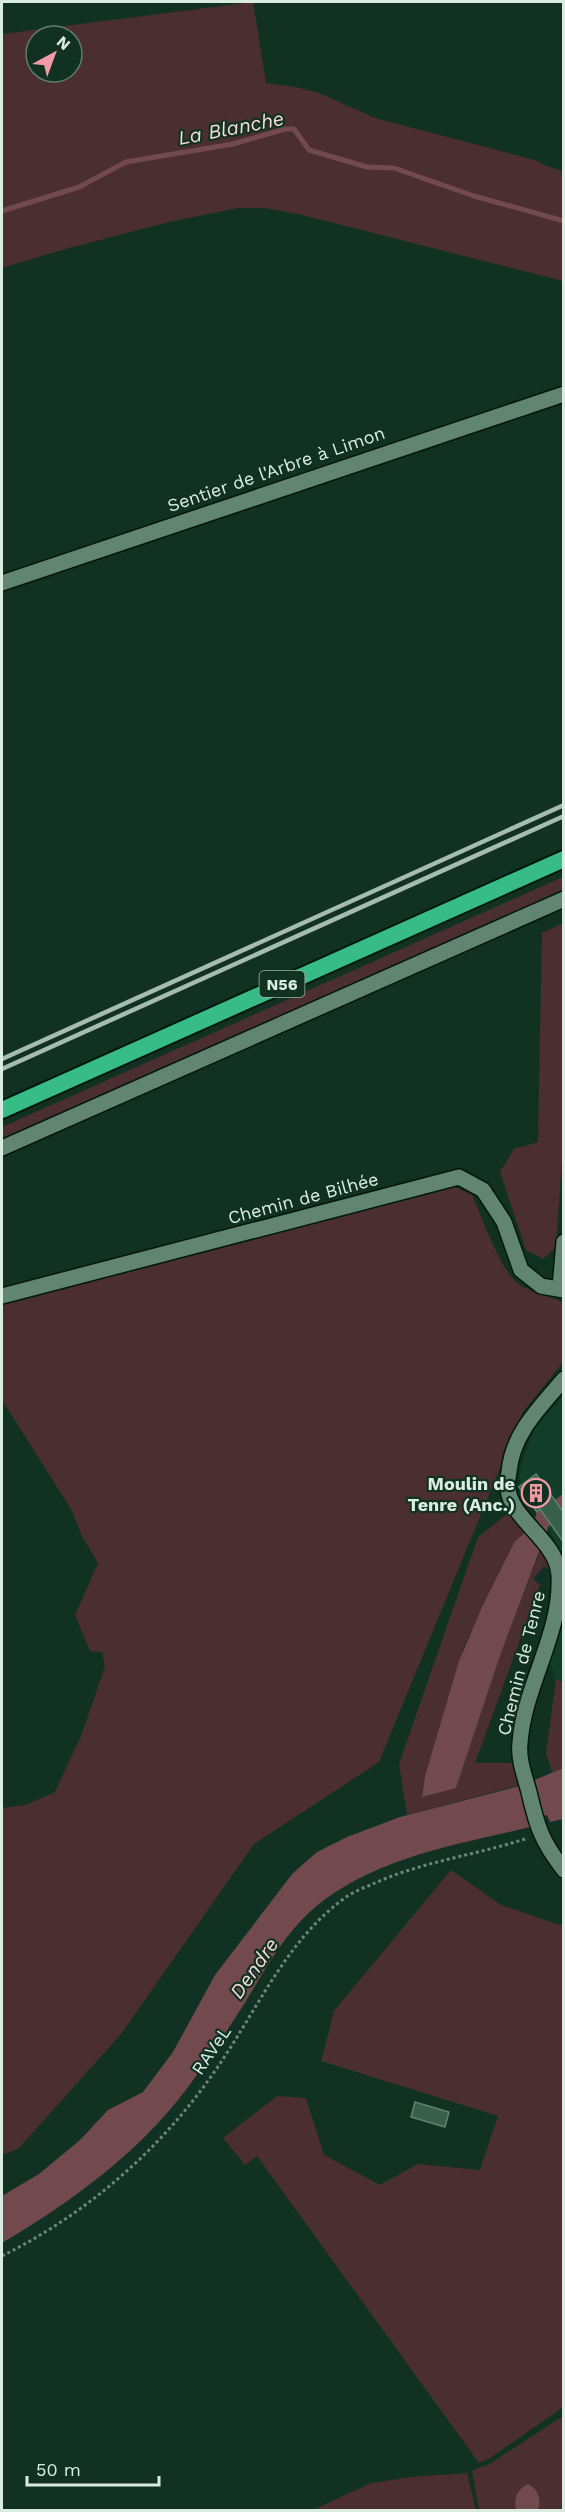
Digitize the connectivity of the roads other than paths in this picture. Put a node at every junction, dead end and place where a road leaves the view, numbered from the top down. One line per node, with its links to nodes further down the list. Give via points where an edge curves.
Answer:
1 (564, 394): 2 (street, Sentier de l'Arbre à Limon)
2 (2, 583)
3 (564, 859): 5 (highway, N56)
4 (564, 898): 6 (street)
5 (2, 1110)
6 (2, 1148)
7 (564, 1242): 8 (street)
8 (562, 1289): 9 (street, Chemin de Bilhée, via 541,1286 521,1270 504,1222 483,1190 459,1177)
9 (2, 1296)
10 (564, 1379): 11 (street, Chemin de Tenre, via 524,1428 512,1457 508,1490 516,1507 548,1548 558,1570 559,1602 519,1744 538,1830)
11 (564, 1870)

